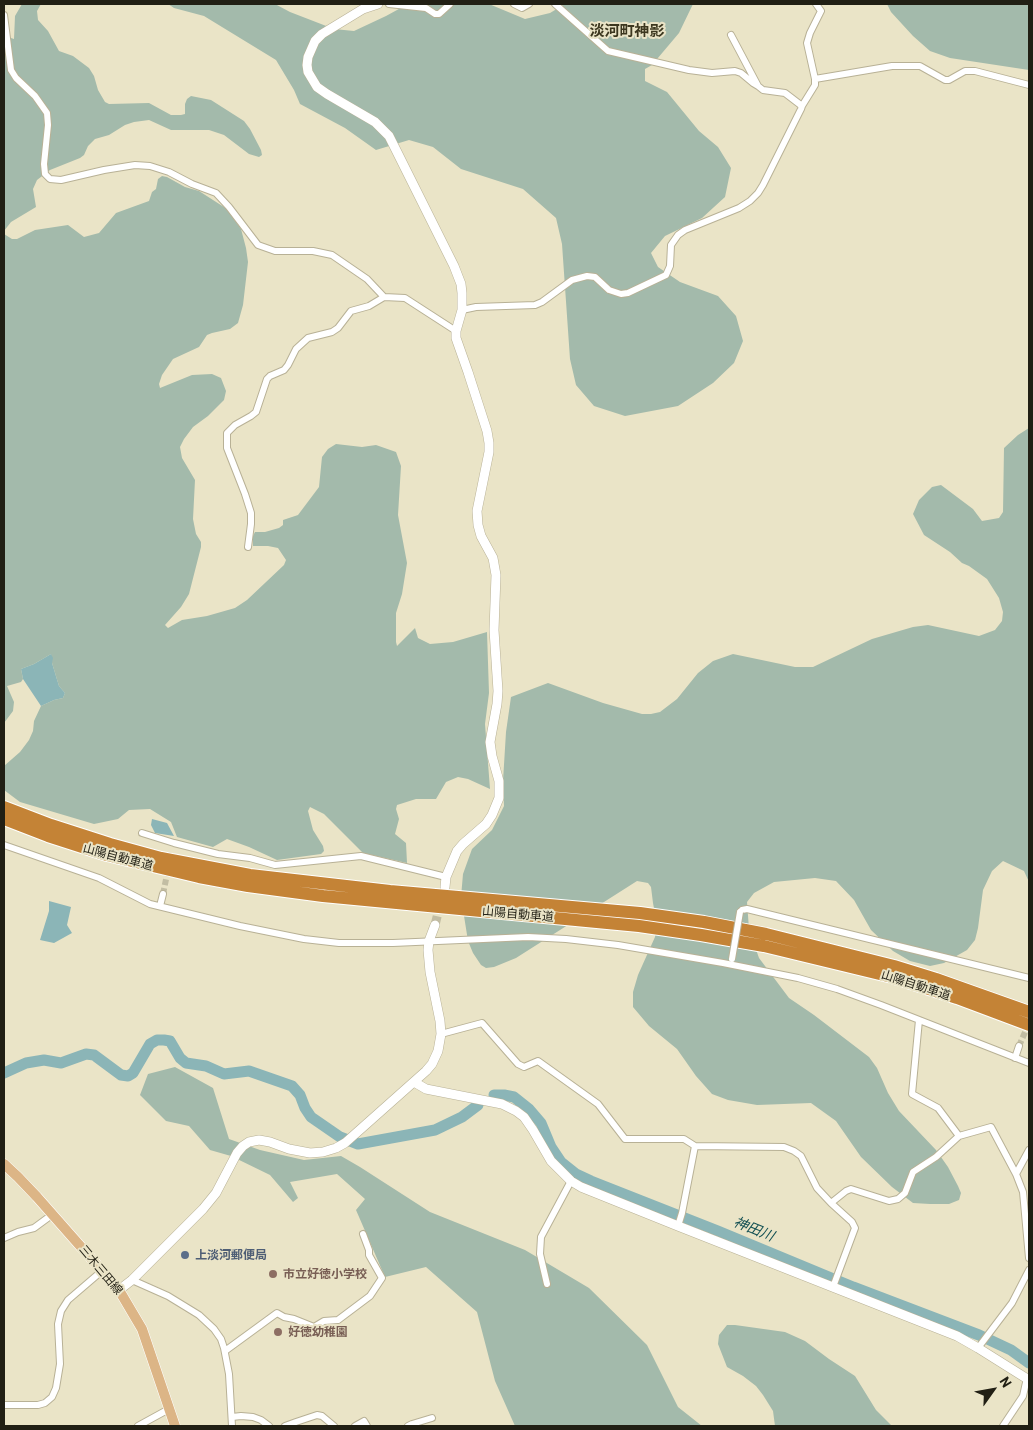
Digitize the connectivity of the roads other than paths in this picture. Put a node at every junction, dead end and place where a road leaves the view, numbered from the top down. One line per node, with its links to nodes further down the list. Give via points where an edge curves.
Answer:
1 (378, 4): 15 (street, via 363,8 322,34 308,57 308,72 317,87 375,122 389,136 454,266 461,284)
2 (388, 4): 3 (street, via 426,8 435,14)
3 (450, 4)
4 (514, 4): 5 (street, via 522,8)
5 (529, 4)
6 (555, 4): 12 (street, via 608,51 689,70 735,71)
7 (816, 4): 10 (street, via 822,10 807,44)
8 (4, 15): 14 (street, via 11,70 47,114 44,164 45,174 50,179 60,180 135,165 169,172 216,193 258,245 275,251 313,250 332,255 368,279)
9 (731, 35): 12 (street)
10 (815, 80): 11 (street, via 892,66 920,66 945,80 965,71 975,71); 13 (street)
11 (1029, 85)
12 (758, 86): 13 (street, via 785,93)
13 (802, 106): 15 (street, via 758,193 739,208 678,235 671,245 666,276 628,294 620,294 610,290 595,276 587,276 572,280 535,305)
14 (384, 297): 16 (street, via 405,298); 17 (street, via 351,312 332,332 308,338 299,345 284,370 266,379 256,412 235,424 227,433 227,448 251,513)
15 (462, 310): 16 (street)
16 (456, 331): 22 (street, via 489,443 477,511 481,536 495,567 498,704 490,742 500,788 492,815 457,851)
17 (248, 547)
18 (4, 807): 29 (highway, 山陽自動車道, via 110,844 161,858 250,875 649,914 766,934)
19 (4, 819): 31 (highway, 山陽自動車道, via 107,855 199,877 323,896 630,925 702,935 861,968)
20 (142, 833): 22 (street, via 173,847 275,864 361,856)
21 (4, 845): 25 (street, via 99,878)
22 (446, 877): 23 (street)
23 (445, 886)
24 (163, 894): 25 (street)
25 (160, 906): 27 (street, via 304,939 339,943)
26 (436, 925): 27 (street)
27 (429, 941): 28 (street, via 528,937 566,939); 37 (street, via 430,972)
28 (732, 962): 30 (street, bridge, via 740,912 747,909); 34 (street, via 837,989)
29 (894, 966): 32 (highway); 33 (highway, 山陽自動車道)
30 (1029, 978)
31 (957, 998): 35 (highway, 山陽自動車道); 36 (highway)
32 (1029, 1003)
33 (1029, 1012)
34 (919, 1020): 39 (street); 42 (street, via 912,1094 938,1108)
35 (1029, 1025)
36 (1029, 1030)
37 (441, 1034): 41 (street, via 432,1064); 43 (street, via 482,1023 518,1064 524,1067 538,1062 598,1104 625,1139 684,1139)
38 (1019, 1046): 39 (street)
39 (1015, 1058): 40 (street)
40 (1029, 1064)
41 (414, 1082): 47 (street, via 426,1089 502,1104 516,1111 524,1117 551,1161); 56 (street, via 345,1144 336,1148 310,1153 259,1140 249,1142 237,1153 204,1209)
42 (959, 1136): 46 (street, via 991,1127); 48 (street, via 913,1172 905,1193 898,1199 889,1201 851,1190)
43 (695, 1146): 48 (street, via 789,1148 801,1156 817,1188); 50 (street)
44 (1029, 1150): 46 (street)
45 (4, 1164): 49 (main road, 三木三田線)
46 (1016, 1174): 53 (street, via 1023,1192)
47 (572, 1182): 50 (street); 59 (street, via 541,1237 540,1254)
48 (831, 1203): 58 (street, via 855,1228)
49 (53, 1214): 52 (street, via 34,1228); 54 (main road, 三木三田線)
50 (679, 1224): 58 (street)
51 (363, 1234): 62 (street, via 369,1255 382,1278 370,1296 338,1320 324,1321 314,1327 277,1313)
52 (4, 1238)
53 (1029, 1258)
54 (103, 1270): 60 (main road, 三木三田線); 64 (street, via 68,1300 61,1311 58,1324 60,1364 52,1397 38,1405)
55 (1029, 1270): 57 (street)
56 (132, 1280): 60 (street); 62 (street, via 199,1315 221,1339)
57 (1027, 1281): 61 (street)
58 (835, 1282): 61 (street)
59 (547, 1284)
60 (120, 1290): 65 (main road, 三木三田線, via 142,1329)
61 (980, 1346): 63 (street)
62 (224, 1351): 66 (street)
63 (1028, 1379): 77 (street, via 1024,1396)
64 (4, 1405)
65 (169, 1409): 68 (street); 69 (main road, 三木三田線)
66 (232, 1417): 70 (street); 71 (street, via 254,1417)
67 (432, 1418): 76 (street)
68 (138, 1426)
69 (175, 1426)
70 (232, 1426)
71 (269, 1426)
72 (286, 1426): 73 (street, via 317,1415)
73 (334, 1426)
74 (355, 1426): 75 (street, via 364,1421)
75 (367, 1426)
76 (408, 1426)
77 (1003, 1426)

